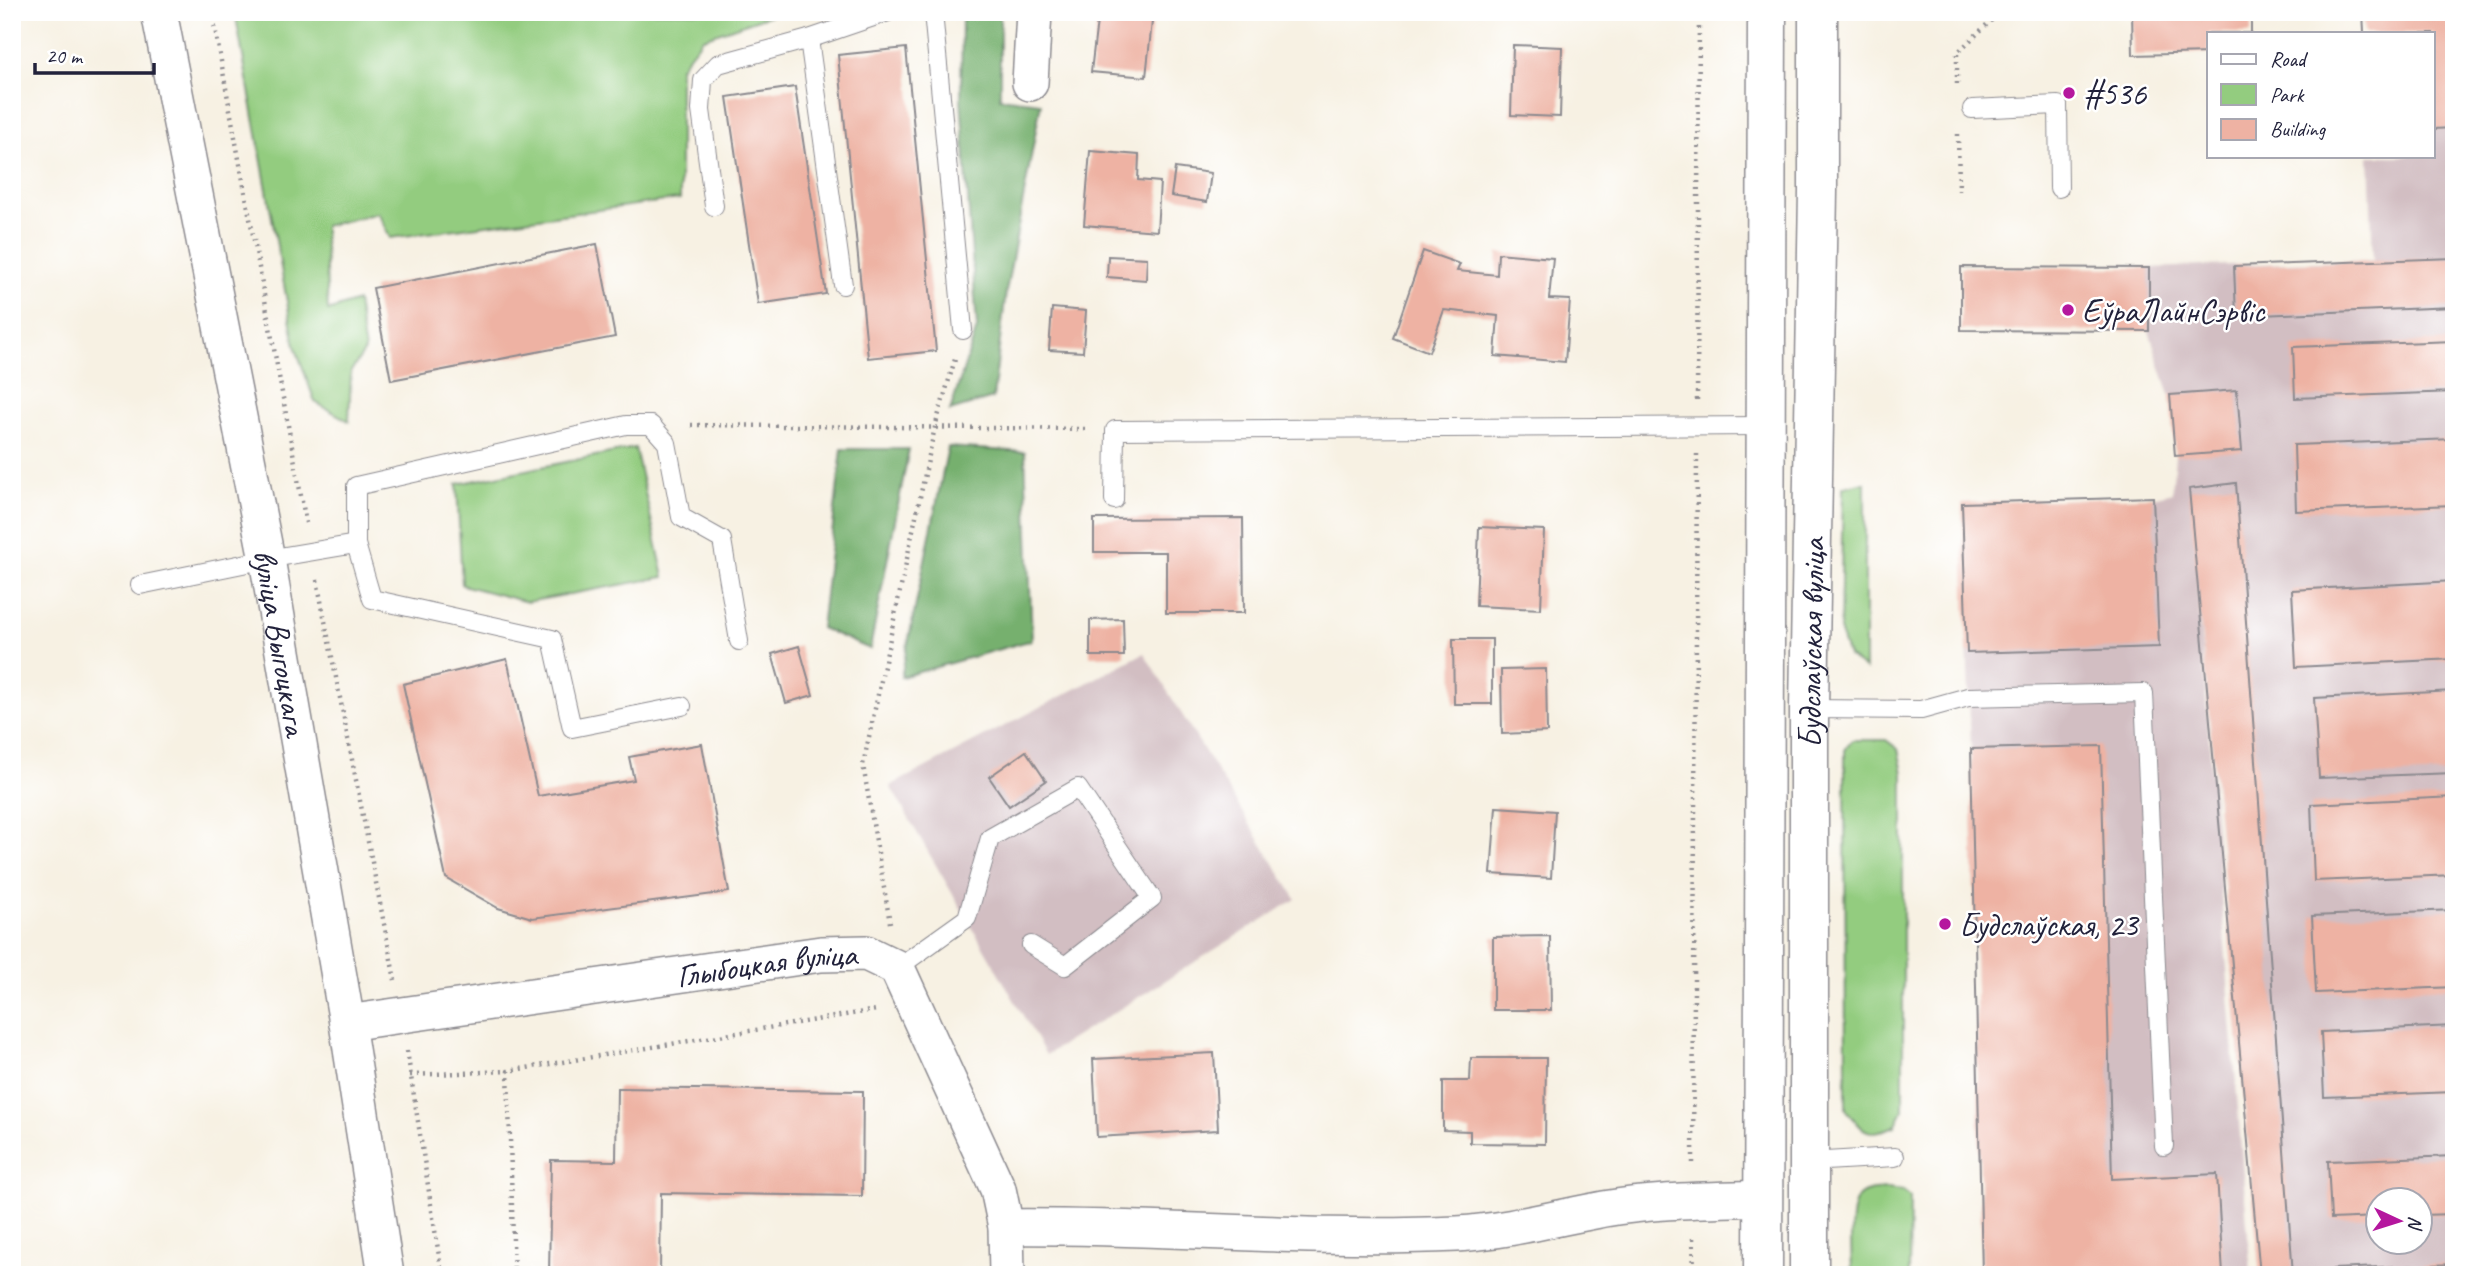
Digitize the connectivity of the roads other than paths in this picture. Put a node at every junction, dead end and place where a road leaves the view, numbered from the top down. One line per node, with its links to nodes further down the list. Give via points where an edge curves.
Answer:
1 (159, 12): 17 (street, вуліца Выгоцкага)
2 (888, 12): 7 (lane)
3 (933, 12): 13 (lane)
4 (1034, 12): 8 (street)
5 (1767, 12): 14 (main road, Будслаўская вуліца)
6 (1818, 12): 21 (main road, Будслаўская вуліца)
7 (809, 39): 11 (lane, via 718,64 703,80 701,110); 12 (lane)
8 (1030, 83)
9 (1972, 109): 10 (lane, via 2058,105)
10 (2059, 188)
11 (714, 206)
12 (843, 285)
13 (963, 330)
14 (1766, 426): 15 (lane, via 1115,429); 28 (main road, Будслаўская вуліца)
15 (1114, 500)
16 (356, 544): 17 (lane); 19 (lane, via 356,485 626,425 651,425 667,443 681,517 722,540); 20 (lane, via 372,599 552,639 572,728)
17 (267, 559): 18 (lane); 24 (street, вуліца Выгоцкага)
18 (140, 585)
19 (739, 641)
20 (681, 706)
21 (1809, 709): 25 (lane, via 1921,710 1968,697 2144,693); 27 (main road, Будслаўская вуліца)
22 (1031, 945): 23 (lane, via 1065,966 1152,898 1078,788 990,838 967,918)
23 (897, 968): 24 (street, Глыбоцкая вуліца, via 866,953 821,954); 29 (street, Глыбоцкая вуліца, via 998,1189)
24 (347, 1023): 30 (street, вуліца Выгоцкага)
25 (2164, 1146)
26 (1895, 1157): 27 (lane)
27 (1808, 1162): 33 (main road, Будслаўская вуліца)
28 (1763, 1198): 29 (street, via 1607,1209 1460,1234); 32 (main road, Будслаўская вуліца)
29 (1006, 1227): 31 (street, Глыбоцкая вуліца)
30 (386, 1275)
31 (1007, 1275)
32 (1763, 1275)
33 (1809, 1275)

